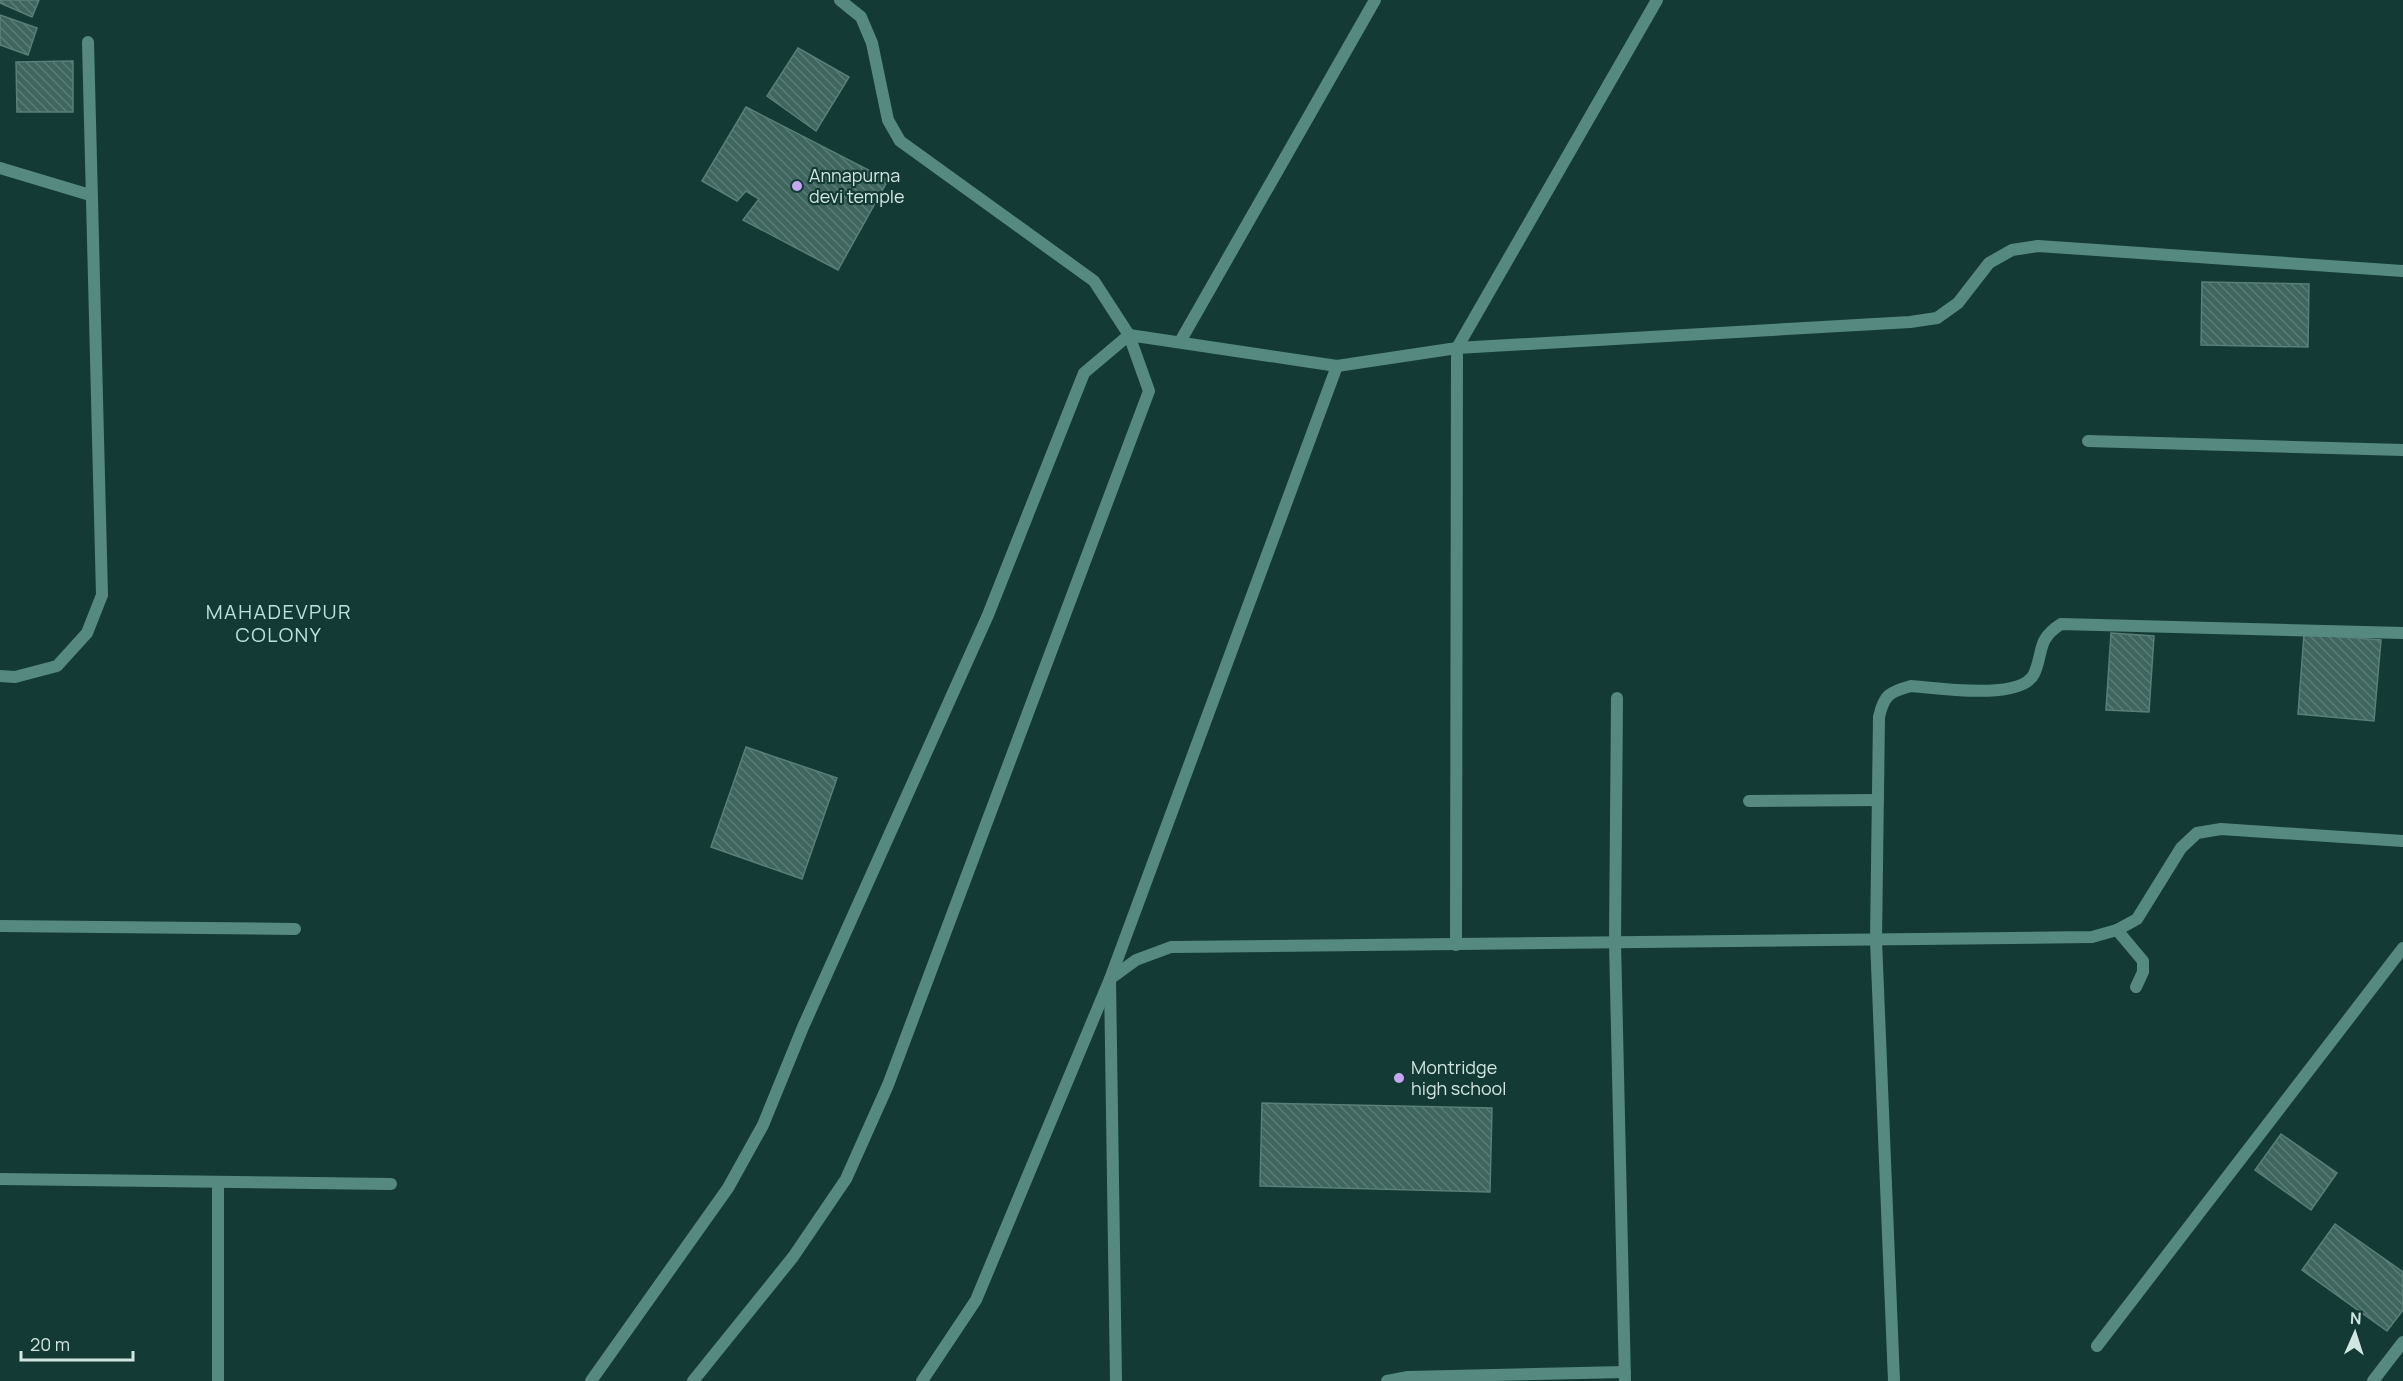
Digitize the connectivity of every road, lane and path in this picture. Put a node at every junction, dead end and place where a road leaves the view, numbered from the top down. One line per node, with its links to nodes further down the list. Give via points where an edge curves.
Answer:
1 (840, 0): 8 (street, via 861,17 872,43 888,120 900,141 1094,281)
2 (1375, 0): 9 (street)
3 (1657, 0): 10 (street)
4 (88, 42): 6 (street)
5 (0, 168): 6 (street)
6 (90, 195): 15 (street, via 102,595 87,633 57,666 15,677)
7 (2403, 271): 10 (street, via 2038,246 2012,250 1989,263 1958,303 1937,318)
8 (1129, 334): 9 (street); 36 (street, via 1084,373 988,615 763,1125 728,1188); 37 (street, via 1149,391 1141,417 888,1085 846,1179 793,1257)
9 (1181, 340): 11 (street)
10 (1458, 348): 11 (street); 25 (street)
11 (1337, 366): 27 (street)
12 (2088, 441): 13 (street)
13 (2403, 450)
14 (2403, 633): 17 (street, via 2061,624 2049,631 2042,642 2033,675 2023,687 2004,691 1911,686 1896,690 1883,700 1879,717)
15 (0, 676)
16 (1617, 698): 24 (street)
17 (1878, 800): 18 (street); 23 (street)
18 (1749, 801)
19 (2403, 841): 22 (street, via 2221,829 2197,833 2181,848 2137,919)
20 (0, 926): 21 (street)
21 (295, 929)
22 (2117, 930): 23 (street, via 2092,937); 28 (street, via 2144,961)
23 (1876, 940): 24 (street); 41 (street)
24 (1615, 942): 25 (street); 34 (street)
25 (1456, 945): 27 (street, via 1171,947 1136,960)
26 (2403, 948): 33 (street)
27 (1110, 979): 38 (street, via 976,1300); 39 (street)
28 (2136, 987)
29 (0, 1179): 30 (street)
30 (218, 1182): 31 (street); 35 (street)
31 (391, 1184)
32 (2403, 1342): 42 (street)
33 (2097, 1346)
34 (1625, 1376): 40 (street, via 1408,1377)
35 (218, 1381)
36 (591, 1381)
37 (693, 1381)
38 (922, 1381)
39 (1116, 1381)
40 (1387, 1381)
41 (1894, 1381)
42 (2373, 1381)

